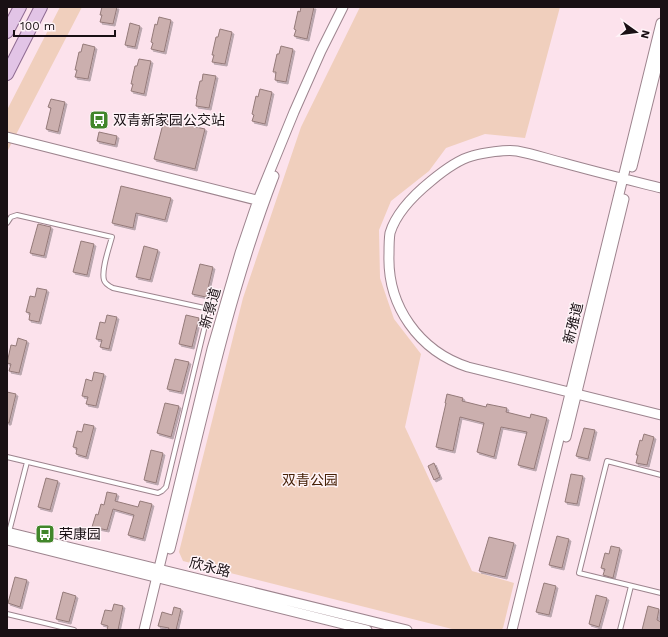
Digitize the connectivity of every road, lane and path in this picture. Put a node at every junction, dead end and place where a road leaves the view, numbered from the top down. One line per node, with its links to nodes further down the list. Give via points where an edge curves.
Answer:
1 (20, 7): 6 (main road)
2 (41, 7): 8 (main road)
3 (343, 7): 13 (street, 新景道, via 315,64)
4 (349, 7): 13 (street, 新景道)
5 (661, 23): 11 (street, 新雅道)
6 (7, 32)
7 (661, 50): 11 (street, 新雅道)
8 (7, 74)
9 (7, 137): 13 (street)
10 (7, 141): 13 (street)
11 (626, 179): 12 (street); 15 (street, 新雅道); 15 (street, via 516,151 472,156 455,163 424,186 398,216 390,234 390,281 396,300 405,318 428,345 463,366)
12 (661, 188)
13 (260, 204): 21 (street, 新景道, via 240,253 212,349)
14 (7, 223): 18 (lane, via 11,217 17,215 112,237 103,273 107,285 209,309 166,487 162,491 158,493)
15 (573, 394): 16 (street); 30 (street, 新雅道); 31 (street, 新雅道)
16 (661, 415)
17 (7, 457): 18 (lane)
18 (27, 462): 20 (lane)
19 (661, 475): 22 (lane, via 607,460 579,573)
20 (7, 536): 21 (street, 欣永路)
21 (161, 574): 26 (street, 新景道); 27 (street, 新景道); 28 (street, 欣永路); 29 (street, 欣永路)
22 (631, 586): 23 (lane); 32 (lane)
23 (661, 593)
24 (7, 614): 25 (lane)
25 (74, 630)
26 (144, 630)
27 (150, 630)
28 (367, 630)
29 (407, 630)
30 (512, 630)
31 (517, 630)
32 (620, 630)

